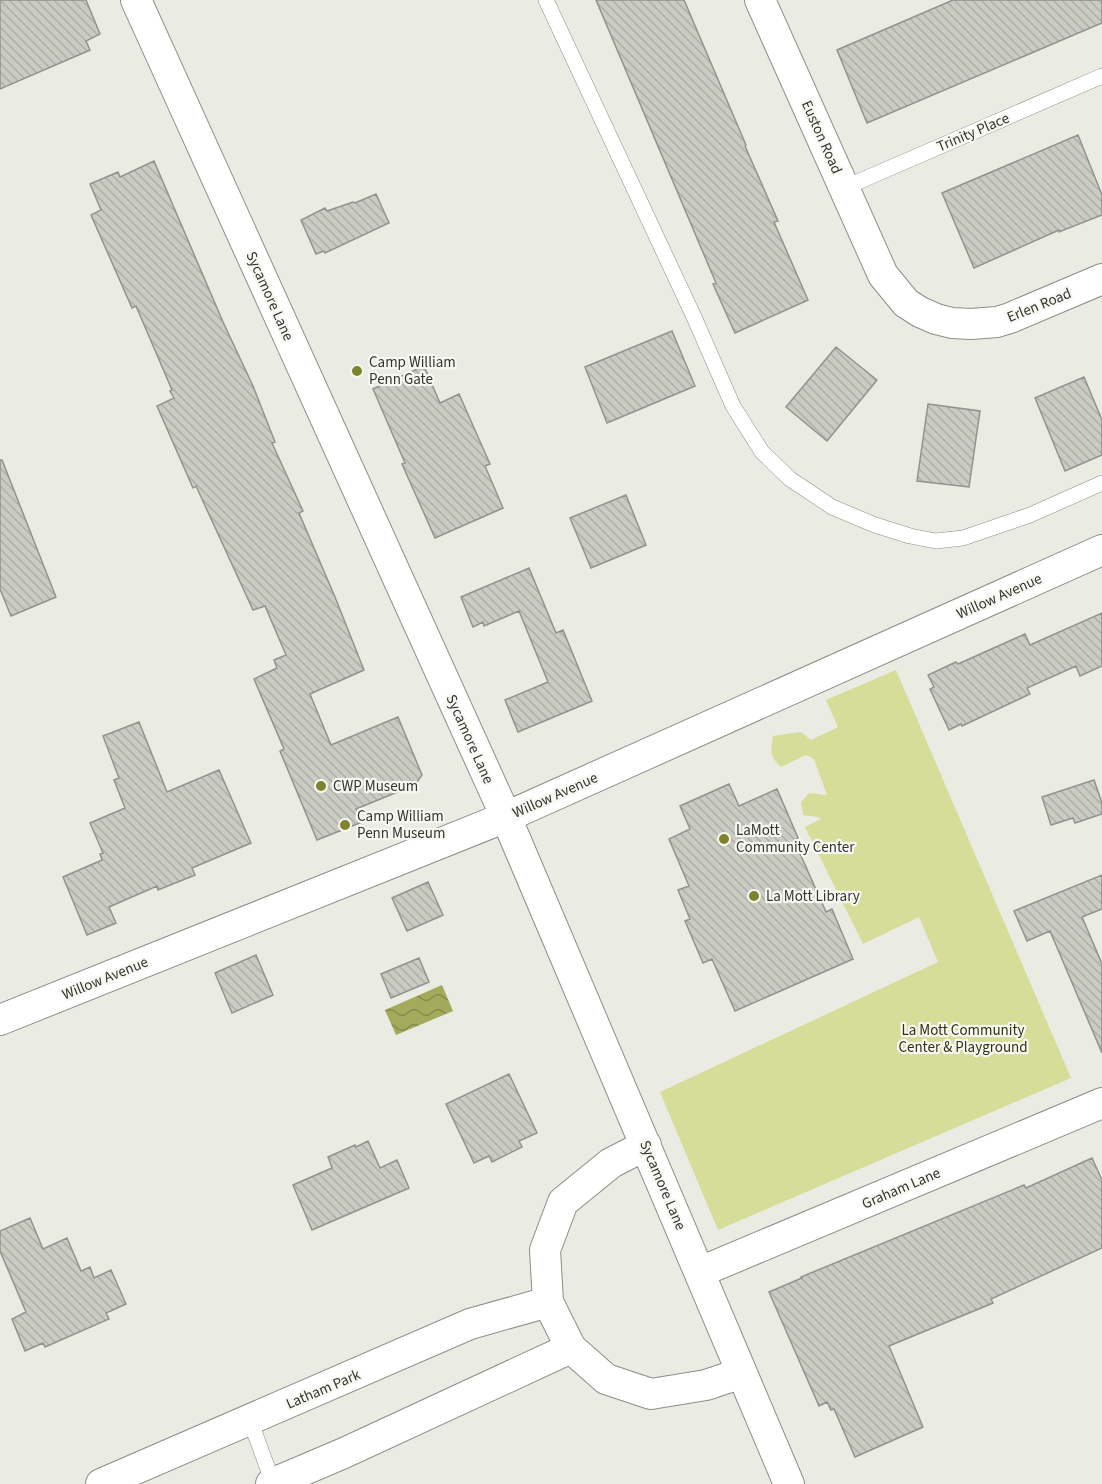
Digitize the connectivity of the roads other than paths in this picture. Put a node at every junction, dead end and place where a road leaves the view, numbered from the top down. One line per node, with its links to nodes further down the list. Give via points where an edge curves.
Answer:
1 (136, 0): 10 (street, Sycamore Lane)
2 (546, 0): 8 (lane, via 733,406 762,452 790,479 832,507 875,525 936,541 963,538 1030,515)
3 (768, 3): 5 (street, Euston Road)
4 (1102, 76): 5 (lane, Trinity Place)
5 (844, 188): 6 (street, Euston Road)
6 (883, 275): 7 (street, Erlen Road, via 906,303 921,312 952,323 971,324 1010,318)
7 (1102, 279)
8 (1102, 483)
9 (1102, 550): 10 (street, Willow Avenue)
10 (506, 817): 11 (street, Willow Avenue); 13 (street, Sycamore Lane)
11 (0, 1020)
12 (1102, 1103): 14 (street, Graham Lane)
13 (646, 1145): 14 (street, Sycamore Lane); 15 (street, via 611,1163 563,1202 545,1251)
14 (700, 1272): 17 (street, Sycamore Lane)
15 (548, 1302): 16 (street); 18 (street, Latham Park, via 470,1324)
16 (571, 1348): 17 (street, via 606,1379 651,1394 706,1385); 20 (street)
17 (742, 1373): 21 (street, Sycamore Lane)
18 (250, 1420): 19 (street, Latham Park); 20 (lane)
19 (101, 1484)
20 (272, 1484)
21 (789, 1484)

